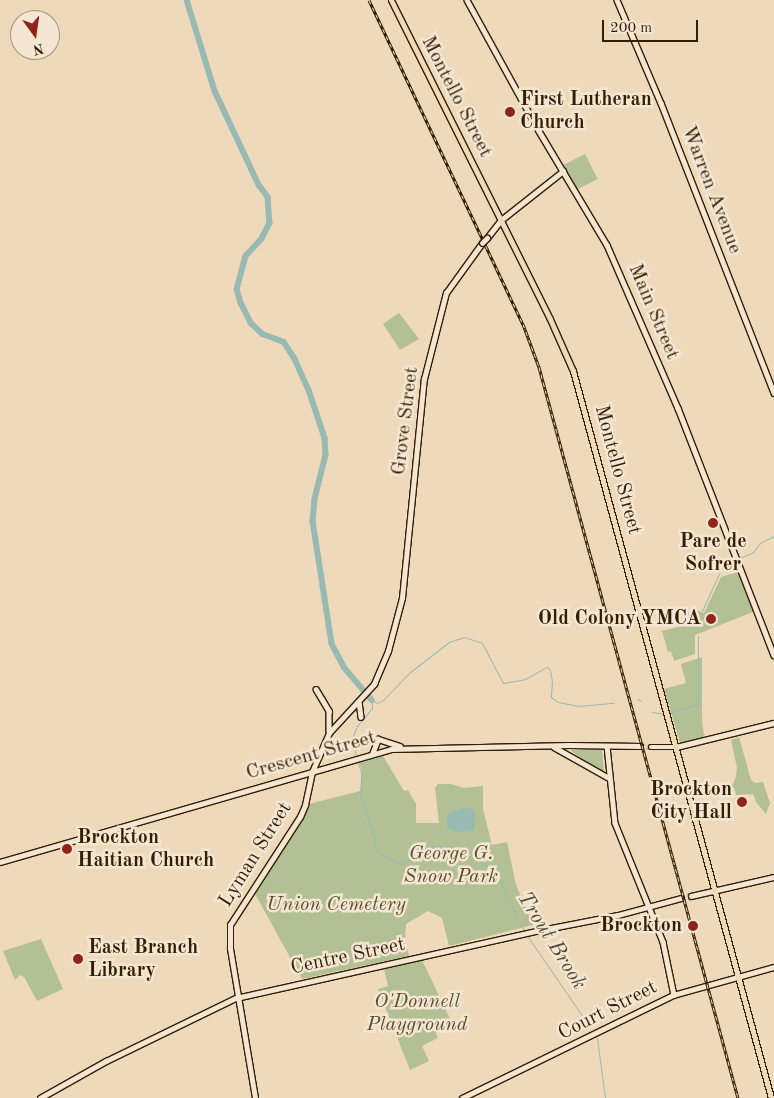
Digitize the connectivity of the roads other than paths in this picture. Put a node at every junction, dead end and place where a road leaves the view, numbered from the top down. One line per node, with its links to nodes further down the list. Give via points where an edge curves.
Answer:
1 (391, 0): 5 (main road, Montello Street)
2 (467, 0): 4 (main road, Main Street)
3 (617, 0): 6 (main road, Warren Avenue)
4 (563, 171): 5 (main road, Grove Street); 7 (main road, Main Street, via 614,260 678,408)
5 (500, 220): 9 (main road, Grove Street, bridge, via 448,288 424,379 400,606 386,658 369,690); 19 (main road, Montello Street, via 573,370)
6 (774, 393)
7 (774, 655)
8 (316, 689): 13 (main road, via 329,711)
9 (361, 698): 10 (main road, Grove Street); 11 (main road)
10 (349, 709): 13 (main road, Lyman Street)
11 (361, 717)
12 (774, 723): 19 (main road)
13 (329, 733): 21 (main road, Lyman Street)
14 (607, 746): 15 (main road, Crescent Street); 17 (main road, Crescent Street); 22 (main road)
15 (640, 746)
16 (403, 747): 17 (main road, Crescent Street); 20 (main road, Crescent Street); 20 (main road, via 378,739)
17 (553, 747): 22 (main road)
18 (651, 747): 19 (main road)
19 (676, 747): 25 (main road, Montello Street)
20 (372, 754): 21 (main road, Crescent Street)
21 (312, 772): 23 (main road, Crescent Street); 32 (main road, Lyman Street, via 300,817 230,925 230,948)
22 (609, 778): 28 (main road, via 612,812 619,837)
23 (0, 862)
24 (774, 877): 25 (main road)
25 (714, 890): 26 (main road); 30 (main road, Montello Street)
26 (690, 896)
27 (681, 898): 28 (main road, Centre Street)
28 (648, 905): 31 (main road, via 663,942); 32 (main road, Centre Street, via 618,915)
29 (774, 967): 30 (main road, Court Street)
30 (737, 977): 31 (main road, Court Street); 36 (main road, Montello Street)
31 (674, 995): 35 (main road, Court Street)
32 (238, 998): 33 (main road, Centre Street, via 106,1061); 34 (main road, Lyman Street)
33 (40, 1098)
34 (255, 1098)
35 (462, 1098)
36 (771, 1098)

